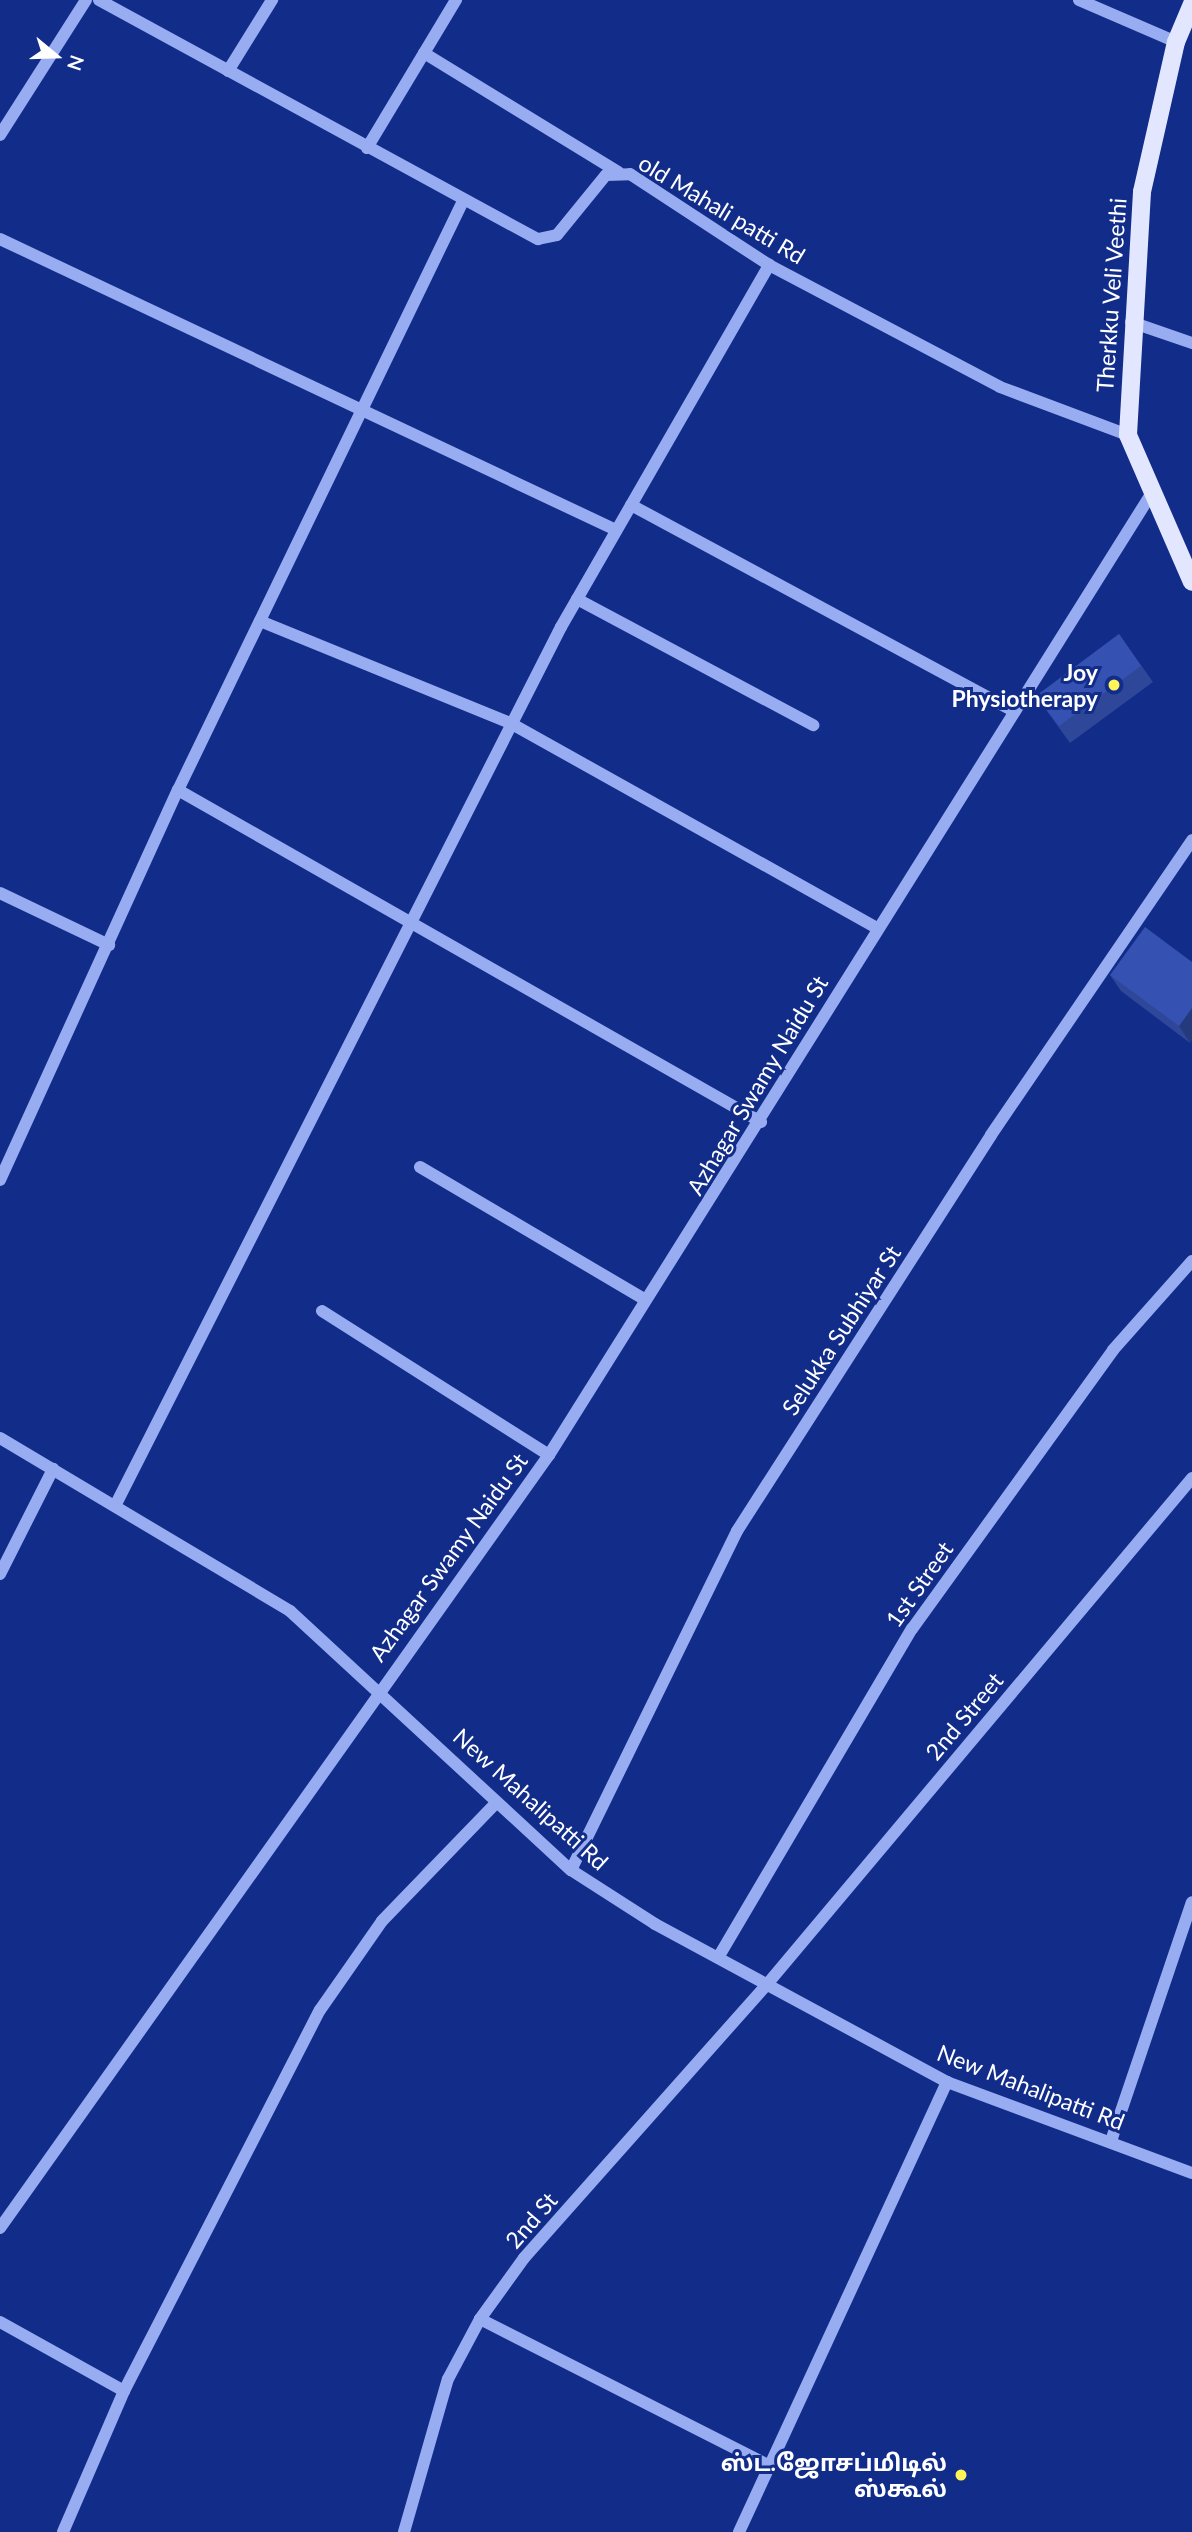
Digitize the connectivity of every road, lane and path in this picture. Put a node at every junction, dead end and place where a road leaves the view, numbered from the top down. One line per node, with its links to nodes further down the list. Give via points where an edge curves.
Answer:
1 (86, 0): 10 (street)
2 (99, 0): 9 (street, old Mahali patti Rd)
3 (272, 0): 9 (street)
4 (456, 0): 8 (street)
5 (1079, 0): 7 (street)
6 (1192, 4): 7 (main road, Therkku Veli Veethi)
7 (1176, 42): 16 (main road, Therkku Veli Veethi, via 1142,192)
8 (424, 53): 11 (street); 12 (street)
9 (228, 71): 11 (street, old Mahali patti Rd)
10 (0, 135)
11 (367, 148): 13 (street, old Mahali patti Rd)
12 (618, 172): 13 (street, old Mahali patti Rd, via 606,176 549,240); 15 (street, old Mahali patti Rd, via 643,180)
13 (463, 201): 18 (street)
14 (0, 239): 18 (street)
15 (769, 265): 19 (street, old Mahali patti Rd, via 1000,387); 21 (street)
16 (1131, 322): 17 (street); 19 (main road, Therkku Veli Veethi)
17 (1192, 344)
18 (361, 412): 22 (street); 25 (street)
19 (1128, 435): 20 (main road, Therkku Veli Veethi)
20 (1153, 491): 23 (main road, Therkku Veli Veethi); 26 (street, Azhagar Swamy Naidu St)
21 (631, 505): 22 (street); 26 (street)
22 (616, 530): 24 (street)
23 (1192, 582)
24 (576, 598): 27 (street); 28 (street)
25 (260, 621): 27 (street); 29 (street)
26 (1014, 711): 33 (street, Azhagar Swamy Naidu St)
27 (512, 724): 32 (street); 33 (street)
28 (813, 725)
29 (178, 790): 32 (street); 34 (street)
30 (1192, 839): 49 (street, Selukka Subhiyar St, via 991,1135 737,1531)
31 (0, 893): 34 (street)
32 (415, 920): 35 (street); 45 (street)
33 (877, 928): 35 (street, Azhagar Swamy Naidu St)
34 (109, 945): 37 (street)
35 (761, 1122): 39 (street, Azhagar Swamy Naidu St)
36 (420, 1167): 39 (street)
37 (0, 1180)
38 (1192, 1261): 51 (street, 1st Street, via 1113,1350 912,1629)
39 (644, 1299): 42 (street, Azhagar Swamy Naidu St)
40 (322, 1311): 42 (street)
41 (0, 1438): 43 (street, New Mahalipatti Rd)
42 (549, 1455): 47 (street, Azhagar Swamy Naidu St)
43 (53, 1469): 45 (street, New Mahalipatti Rd); 46 (street)
44 (1192, 1478): 52 (street, 2nd Street)
45 (115, 1506): 47 (street, New Mahalipatti Rd, via 290,1611)
46 (0, 1574)
47 (379, 1687): 48 (street, New Mahalipatti Rd); 56 (street, Azhagar Swamy Naidu St)
48 (497, 1802): 49 (street, New Mahalipatti Rd); 59 (street, via 382,1920 320,2010)
49 (571, 1870): 51 (street, New Mahalipatti Rd, via 655,1924)
50 (1192, 1902): 54 (street)
51 (719, 1956): 52 (street, New Mahalipatti Rd)
52 (769, 1982): 53 (street, New Mahalipatti Rd); 57 (street, 2nd St, via 524,2258)
53 (947, 2082): 54 (street, New Mahalipatti Rd); 60 (street)
54 (1111, 2141): 55 (street, New Mahalipatti Rd)
55 (1192, 2173)
56 (0, 2228)
57 (480, 2319): 60 (street); 62 (street, 2nd St, via 447,2379)
58 (0, 2322): 59 (street)
59 (124, 2391): 61 (street)
60 (770, 2466): 63 (street)
61 (63, 2532)
62 (404, 2532)
63 (739, 2532)

